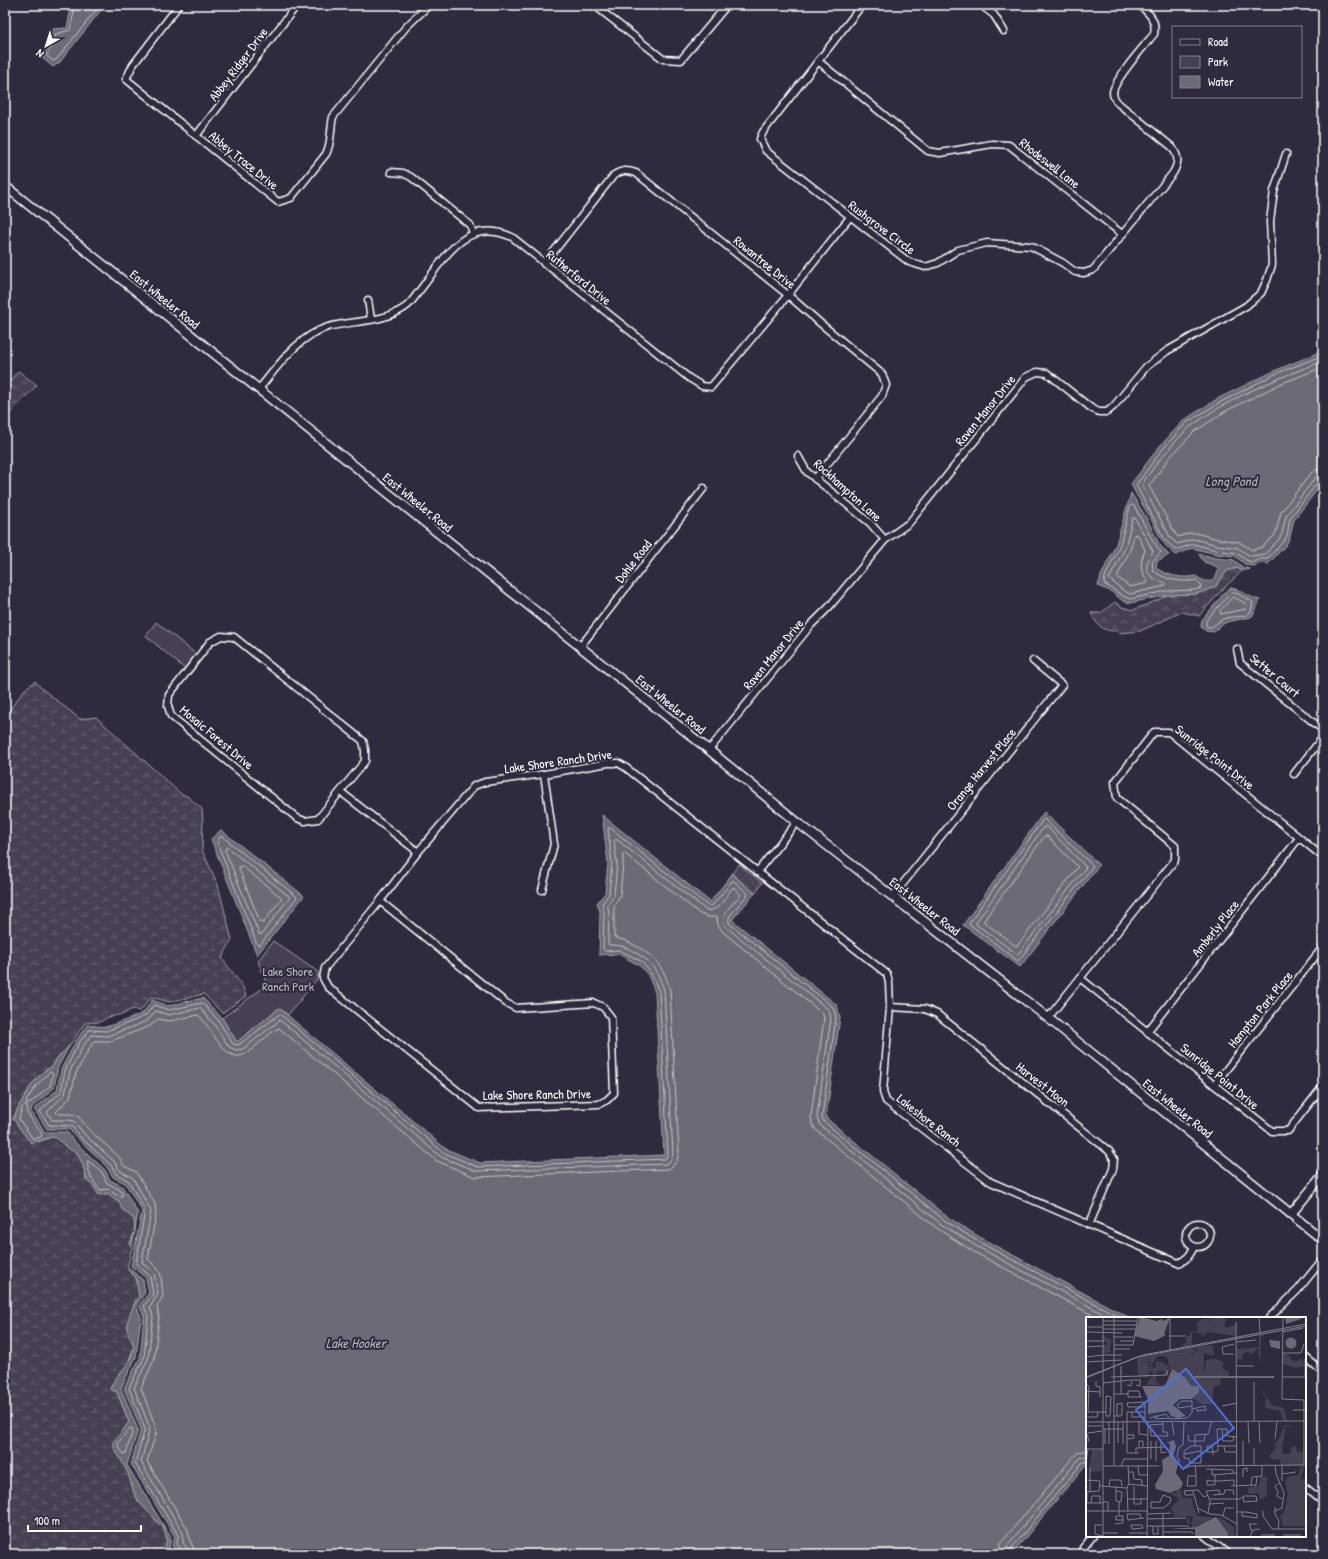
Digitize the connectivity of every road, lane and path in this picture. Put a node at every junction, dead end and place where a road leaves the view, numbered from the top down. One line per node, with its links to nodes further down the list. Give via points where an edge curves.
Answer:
1 (179, 5): 11 (street, Abbey Trace Drive, via 126,78)
2 (297, 5): 11 (street, Abbey Ridger Drive)
3 (429, 5): 11 (street, Abbey Trace Drive, via 406,27 334,117 328,150 291,198 278,202)
4 (594, 5): 5 (street, via 663,59 681,60)
5 (727, 5)
6 (862, 5): 10 (street, Rushgrove Circle)
7 (981, 5): 9 (street, via 994,15)
8 (1139, 5): 17 (street, Rushgrove Circle, via 1150,14 1156,28 1117,81 1113,92 1114,98 1172,147 1178,154 1178,162 1173,172)
9 (1004, 31)
10 (818, 61): 15 (street, Rushgrove Circle, via 760,139 766,151); 17 (street, Rhodeswell Lane, via 928,151 940,153 992,144 1008,145)
11 (196, 136)
12 (1286, 154): 26 (street, Raven Manor Drive, via 1274,190 1270,221 1272,265 1261,293 1246,306 1167,350 1146,367 1107,412 1091,408 1047,373 1037,372 1026,377 909,522)
13 (391, 172): 16 (street, via 411,177 470,225)
14 (5, 186): 22 (street, East Wheeler Road)
15 (850, 217): 17 (street, Rushgrove Circle, via 898,255 925,267 938,263 958,250 987,243 1030,246 1076,272 1084,273 1093,270); 19 (street, Rutherford Drive)
16 (474, 233): 18 (street, Rutherford Drive, via 500,232 512,237); 21 (street, Rutherford Drive, via 454,247 407,306 394,314)
17 (1122, 234)
18 (544, 264): 19 (street, Rutherford Drive, via 702,386 711,387 722,376); 19 (street, Rowantree Drive, via 614,175 628,170 636,173)
19 (788, 295): 24 (street, Rowantree Drive, via 882,374 886,385 882,396)
20 (368, 300): 21 (street)
21 (371, 319): 22 (street, Rutherford Drive, via 328,327 301,340)
22 (260, 389): 27 (street, East Wheeler Road)
23 (798, 456): 24 (street, Rockhampton Lane, via 807,472)
24 (815, 479): 26 (street, Rockhampton Lane, via 870,523)
25 (704, 488): 27 (street, Dohle Road)
26 (885, 540): 32 (street, Raven Manor Drive, via 811,625)
27 (580, 647): 32 (street, East Wheeler Road)
28 (1237, 649): 30 (street, Setter Court, via 1240,662)
29 (1033, 661): 42 (street, Orange Harvest Place, via 1062,685)
30 (1323, 730)
31 (1323, 737): 34 (street)
32 (709, 750): 36 (street, East Wheeler Road)
33 (544, 774): 38 (street, Lake Shore Ranch Drive, via 485,782 474,786); 40 (street, Lake Shore Ranch Drive, via 618,763); 41 (street, via 554,844)
34 (1294, 774)
35 (341, 792): 35 (street, Mosaic Forest Drive, via 365,761 366,750 362,741 234,637 221,636 210,642 169,695 168,706 171,716 297,818 305,821 318,819); 38 (street)
36 (797, 822): 40 (street); 42 (street, East Wheeler Road)
37 (1299, 838): 39 (street, Sunridge Point Drive); 45 (street, Sunridge Point Drive, via 1169,732 1154,732 1115,782 1117,798 1175,846 1175,860); 48 (street, Amberly Place)
38 (418, 852): 43 (street, Lake Shore Ranch Drive)
39 (1323, 857)
40 (757, 872): 46 (street, Lakeshore Ranch, via 887,974 890,983)
41 (542, 890)
42 (893, 896): 47 (street, East Wheeler Road)
43 (380, 901): 43 (street, Lake Shore Ranch Drive, via 325,968 323,978 328,987 480,1108 599,1104 614,1093 611,1017 603,1007 594,1003 516,1008)
44 (1323, 948): 49 (street, Hampton Park Place)
45 (1080, 978): 47 (street, Sunridge Point Drive); 48 (street, Sunridge Point Drive)
46 (890, 1007): 53 (street, Lakeshore Ranch, via 884,1092 886,1101 991,1182); 53 (street, Harvest Moon, via 925,1009 936,1014 1109,1151 1114,1159 1113,1169)
47 (1048, 1018): 52 (street, East Wheeler Road)
48 (1147, 1032): 49 (street, Sunridge Point Drive)
49 (1214, 1085): 50 (street, Sunridge Point Drive, via 1272,1132 1288,1131)
50 (1323, 1086)
51 (1323, 1174): 52 (street)
52 (1291, 1214): 54 (street, East Wheeler Road)
53 (1090, 1225): 55 (street, Lakeshore Ranch, via 1178,1263 1184,1261)
54 (1323, 1240)
55 (1194, 1247): 55 (street, Lakeshore Ranch, via 1206,1246 1210,1239 1210,1230 1204,1224 1192,1224 1187,1230 1186,1238)
56 (1323, 1259): 57 (street, via 1298,1290)
57 (1270, 1317)
58 (1306, 1358): 59 (street)
59 (1323, 1372)
60 (1306, 1488): 61 (street)
61 (1323, 1502)
62 (1092, 1537): 64 (street)
63 (1206, 1537): 65 (street)
64 (1081, 1554)
65 (1228, 1554)

